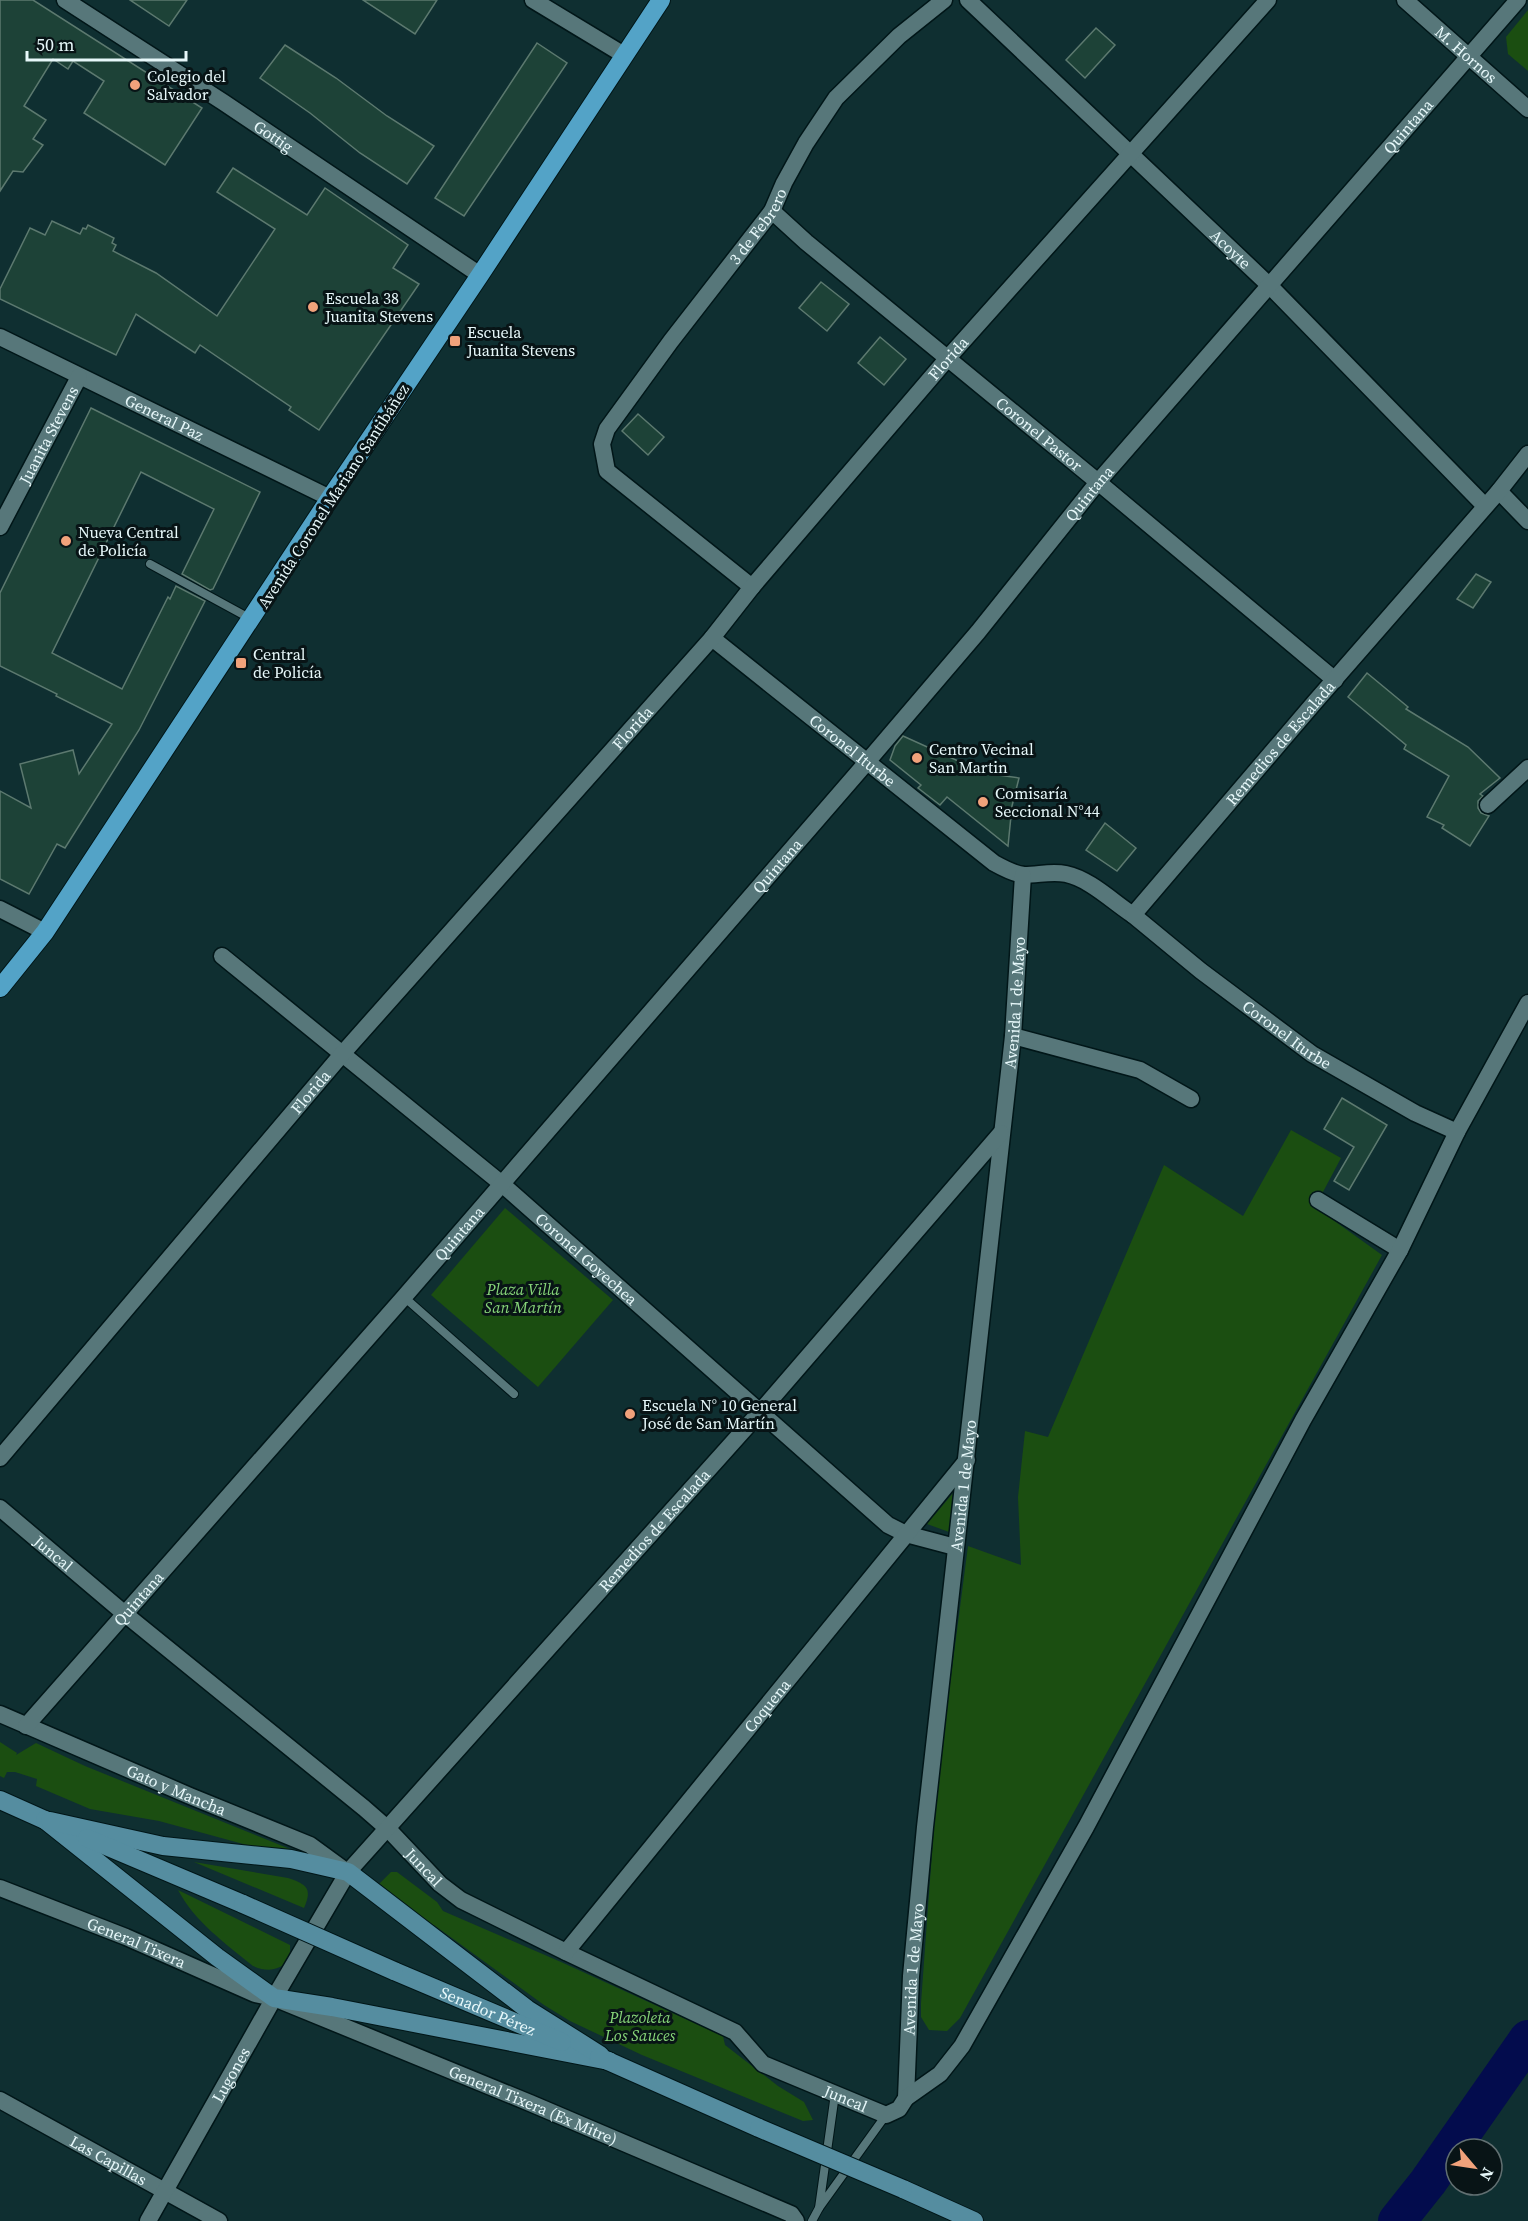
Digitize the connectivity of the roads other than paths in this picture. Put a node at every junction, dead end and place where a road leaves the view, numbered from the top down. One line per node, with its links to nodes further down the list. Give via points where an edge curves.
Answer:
1 (65, 0): 14 (street, Gottig)
2 (533, 0): 9 (street)
3 (661, 0): 9 (main road, Avenida Coronel Mariano Santibáñez)
4 (944, 0): 13 (street, 3 de Febrero, via 899,36 836,98 806,143)
5 (968, 0): 12 (street, Acoyte)
6 (1268, 0): 12 (street, Florida)
7 (1405, 0): 10 (street, M. Hornos)
8 (1518, 0): 10 (street, Quintana)
9 (624, 55): 14 (main road, Avenida Coronel Mariano Santibáñez)
10 (1468, 58): 11 (street, M. Hornos); 15 (street, Quintana)
11 (1528, 109)
12 (1129, 154): 15 (street, Acoyte); 17 (street, Florida)
13 (772, 212): 17 (street, Coronel Pastor); 27 (street, 3 de Febrero, via 671,341 607,429 602,444 607,471)
14 (480, 275): 22 (main road, Avenida Coronel Mariano Santibáñez)
15 (1270, 286): 20 (street, Quintana); 23 (street, Acoyte)
16 (0, 337): 18 (street, General Paz)
17 (947, 359): 20 (street, Coronel Pastor); 27 (street, Florida)
18 (79, 377): 22 (street, General Paz); 25 (street, Juanita Stevens)
19 (1528, 454): 21 (street, Remedios de Escalada)
20 (1098, 482): 30 (street, Coronel Pastor); 31 (street, Quintana)
21 (1499, 491): 23 (street, Remedios de Escalada); 24 (street)
22 (330, 498): 28 (main road, Avenida Coronel Mariano Santibáñez)
23 (1485, 506): 30 (street, Remedios de Escalada)
24 (1528, 521)
25 (0, 527)
26 (150, 564): 28 (lane)
27 (752, 588): 29 (street, Florida)
28 (251, 619): 37 (main road, Avenida Coronel Mariano Santibáñez)
29 (712, 638): 31 (street, Coronel Iturbe); 42 (street, Florida)
30 (1335, 680): 36 (street, Remedios de Escalada)
31 (867, 762): 34 (street, Coronel Iturbe, via 994,863); 46 (street, Quintana)
32 (1528, 768): 33 (street)
33 (1488, 805)
34 (1023, 875): 36 (street, via 1069,875); 41 (street, Avenida 1 de Mayo)
35 (0, 909): 37 (street)
36 (1133, 915): 44 (street, Coronel Iturbe, via 1312,1054 1415,1113)
37 (45, 932): 39 (main road, Avenida Coronel Mariano Santibáñez)
38 (222, 956): 42 (street, Coronel Goyechea)
39 (0, 988)
40 (1528, 1003): 44 (street, Juncal)
41 (1013, 1036): 43 (street, via 1140,1070); 45 (street, Avenida 1 de Mayo)
42 (343, 1053): 46 (street, Coronel Goyechea); 52 (street, Florida)
43 (1191, 1099)
44 (1456, 1131): 48 (street, Juncal)
45 (1001, 1133): 51 (street, Remedios de Escalada); 53 (street, Avenida 1 de Mayo)
46 (502, 1184): 49 (street, Quintana); 51 (street, Coronel Goyechea)
47 (1318, 1200): 48 (street)
48 (1400, 1250): 70 (street, Juncal, via 1303,1420 1086,1827 962,2046 940,2074)
49 (404, 1297): 50 (lane); 57 (street, Quintana)
50 (514, 1394)
51 (760, 1412): 55 (street, Coronel Goyechea, via 888,1525); 62 (street, Remedios de Escalada)
52 (0, 1458)
53 (967, 1459): 55 (street, Coquena); 56 (street, Avenida 1 de Mayo)
54 (0, 1508): 57 (street, Juncal)
55 (906, 1534): 56 (street, Coronel Goyechea); 66 (street, Coquena)
56 (955, 1547): 70 (street, Avenida 1 de Mayo, via 911,1976)
57 (125, 1614): 59 (street, Quintana); 62 (street, Juncal)
58 (0, 1714): 59 (street, Gato y Mancha)
59 (26, 1726): 63 (street, Gato y Mancha, via 310,1845)
60 (0, 1800): 61 (main road, Senador Pérez)
61 (45, 1820): 63 (main road, via 163,1846 291,1859); 67 (main road, via 216,1957); 68 (main road, Senador Pérez, bridge)
62 (388, 1829): 63 (street, Remedios de Escalada); 66 (street, Juncal, via 440,1884 461,1900)
63 (348, 1872): 65 (street, Remedios de Escalada); 68 (main road, via 527,2009)
64 (0, 1888): 67 (street, General Tixera, via 126,1937 255,1994)
65 (313, 1930): 67 (street, Lugones)
66 (566, 1952): 69 (street, Juncal, via 735,2032 763,2064)
67 (274, 1998): 68 (main road); 73 (street, Lugones); 75 (street, General Tixera (Ex Mitre), via 519,2098)
68 (609, 2061): 79 (main road, Senador Pérez, bridge)
69 (835, 2094): 72 (street, Juncal); 74 (lane)
70 (906, 2098): 72 (street, Juncal, via 899,2109)
71 (0, 2100): 73 (street, Las Capillas)
72 (886, 2115): 74 (lane)
73 (166, 2191): 76 (street, Lugones); 77 (street, Las Capillas)
74 (819, 2208): 78 (lane)
75 (794, 2218)
76 (148, 2221)
77 (219, 2221)
78 (812, 2221)
79 (974, 2221)

